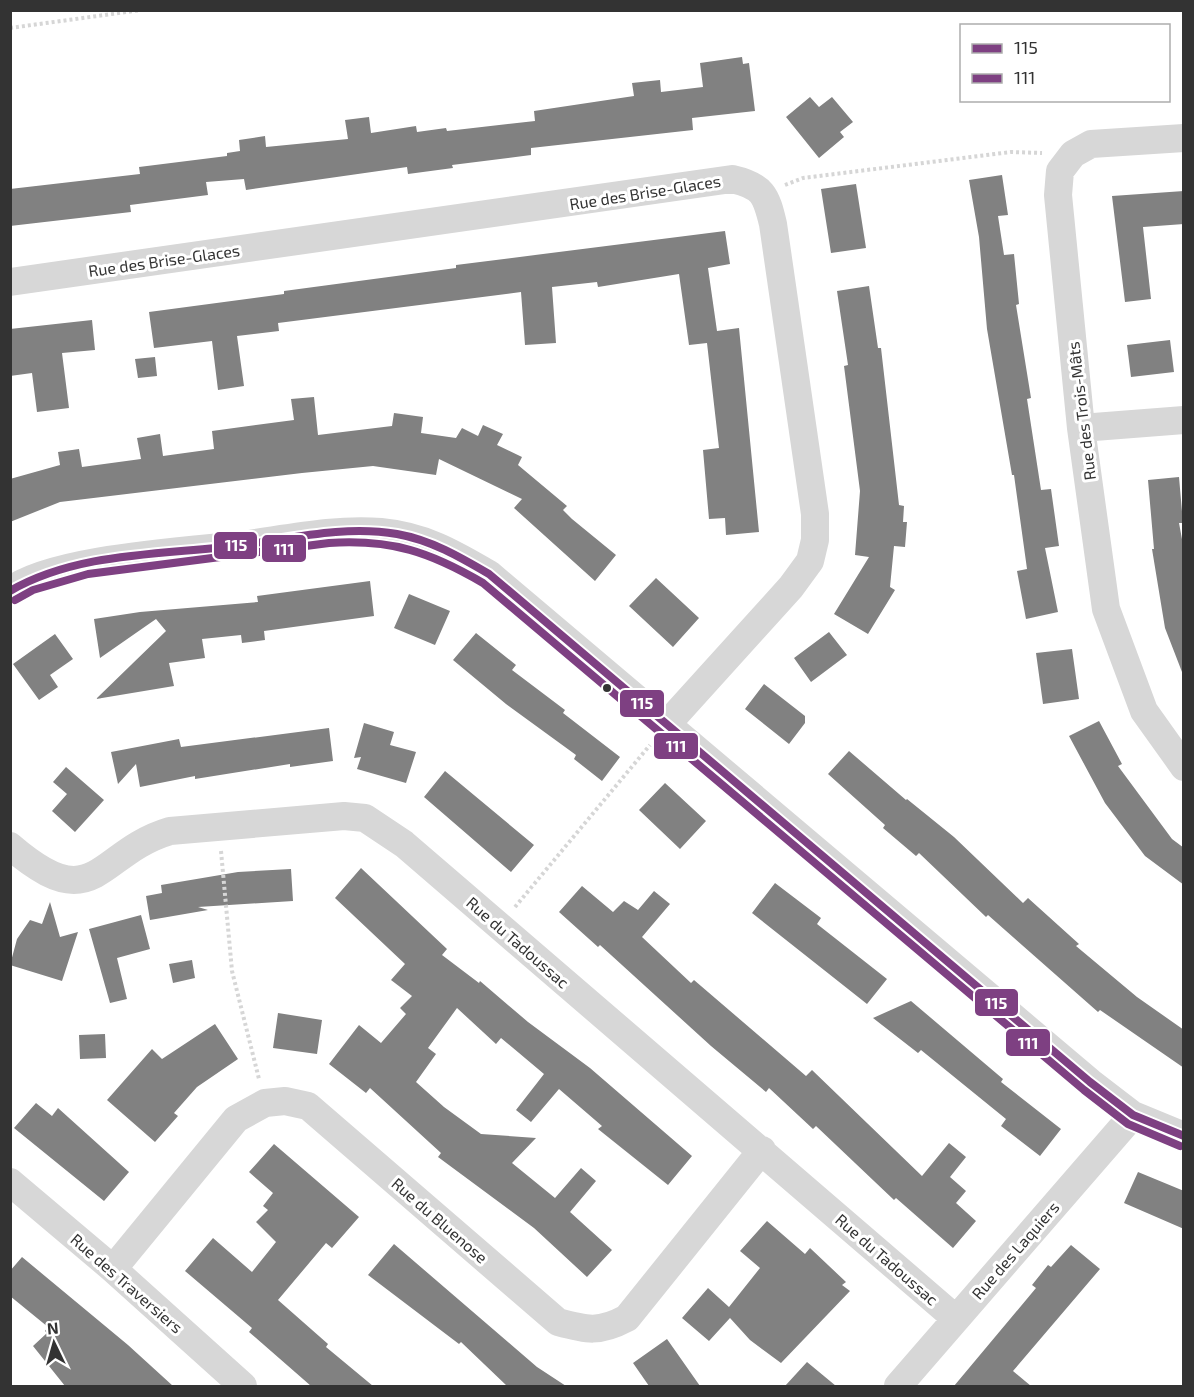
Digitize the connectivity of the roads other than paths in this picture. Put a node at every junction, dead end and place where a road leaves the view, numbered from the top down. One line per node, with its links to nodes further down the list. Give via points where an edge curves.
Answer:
1 (1184, 138): 4 (street, Rue des Trois-Mâts, via 1091,144 1073,154 1060,171 1058,195)
2 (10, 282): 6 (street, Rue des Brise-Glaces, via 732,179 754,184 767,199 814,514 814,540 810,561 791,587)
3 (1184, 420): 4 (street)
4 (1081, 428): 7 (street, Rue des Trois-Mâts, via 1106,609 1144,711)
5 (10, 591): 6 (street, via 43,575 96,562 338,533 380,532 426,540 489,574)
6 (668, 723): 9 (street, via 1089,1082)
7 (1184, 767)
8 (10, 846): 11 (street, Rue du Tadoussac, via 37,869 77,880 99,874 154,836 219,825 344,816 365,818 404,844)
9 (1133, 1115): 10 (street); 14 (street, Rue des Laquiers)
10 (1184, 1136)
11 (762, 1150): 13 (street, Rue du Bluenose, via 627,1318 608,1329 585,1330 558,1322 308,1106 285,1101 265,1103 236,1119); 14 (street, Rue du Tadoussac)
12 (10, 1182): 13 (street, Rue des Traversiers)
13 (113, 1269): 15 (street, Rue des Traversiers)
14 (955, 1318): 16 (street, Rue des Laquiers)
15 (243, 1386)
16 (898, 1386)

